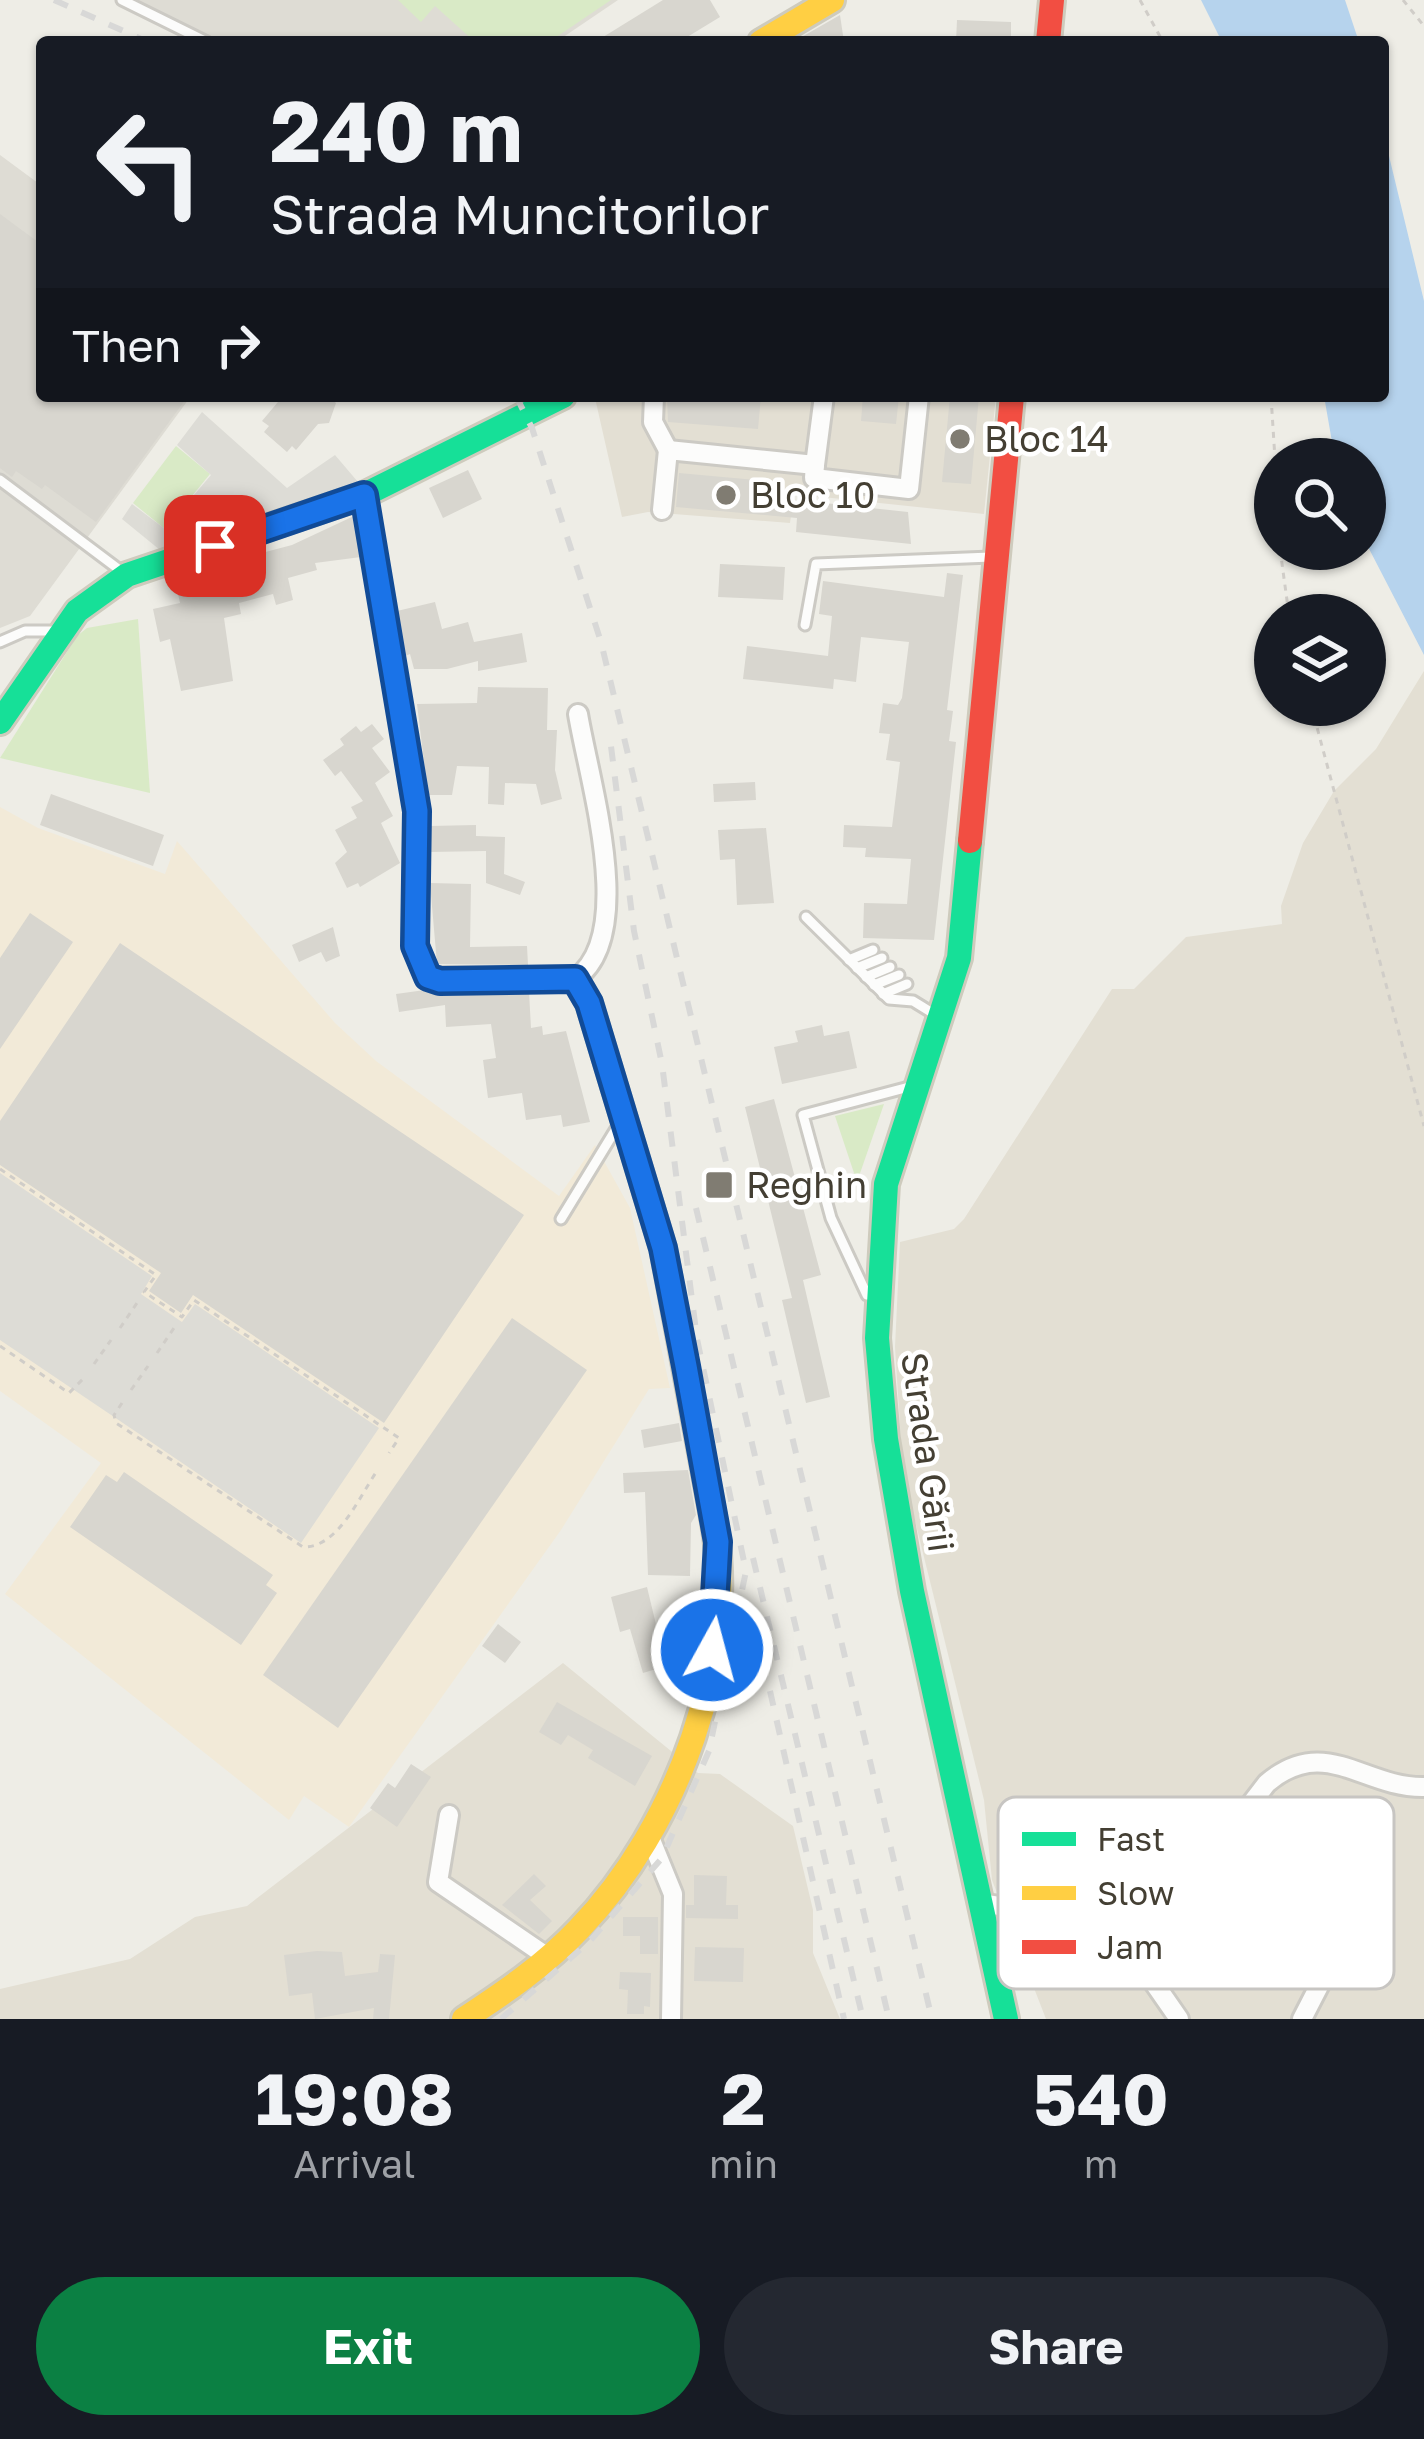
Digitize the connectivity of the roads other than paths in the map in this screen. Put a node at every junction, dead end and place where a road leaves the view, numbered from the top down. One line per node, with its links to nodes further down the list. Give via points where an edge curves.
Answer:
1 (122, 0): 4 (lane)
2 (832, 0): 5 (main road)
3 (1052, 0): 6 (main road)
4 (195, 36)
5 (771, 36)
6 (1049, 36)
7 (552, 402): 15 (main road)
8 (654, 402): 12 (street, via 653,422)
9 (823, 402): 13 (street)
10 (919, 402): 13 (street, via 909,489 814,478)
11 (1011, 402): 17 (main road, Strada Gării)
12 (668, 450): 13 (street); 16 (street)
13 (814, 465)
14 (0, 480): 18 (lane)
15 (364, 495): 18 (main road); 27 (street, via 417,811 419,964 440,981)
16 (662, 509)
17 (997, 557): 19 (lane, via 816,564); 28 (main road, Strada Gării, via 958,958)
18 (127, 575): 20 (main road)
19 (805, 625)
20 (61, 631): 21 (lane, via 26,631); 23 (main road)
21 (0, 642)
22 (578, 714): 27 (street, via 608,931 599,957)
23 (0, 722)
24 (806, 917): 26 (lane)
25 (890, 967): 26 (lane); 26 (lane); 26 (lane)
26 (866, 977): 28 (lane, via 895,1002 913,1001)
27 (575, 979): 30 (main road)
28 (944, 1020): 29 (main road, Strada Gării)
29 (918, 1084): 32 (main road, Strada Gării, via 886,1180); 32 (lane, via 803,1115 831,1218)
30 (622, 1120): 31 (lane); 36 (main road, via 663,1248 720,1586 699,1724)
31 (561, 1219)
32 (874, 1311): 37 (main road, Strada Gării, via 879,1415)
33 (1424, 1787): 34 (street, via 1327,1762 1287,1766)
34 (1256, 1797)
35 (449, 1815): 39 (street, via 438,1882)
36 (651, 1840): 39 (main road); 45 (street, via 673,1894)
37 (980, 1903): 38 (street); 40 (main road, Strada Gării)
38 (998, 1906)
39 (549, 1958): 44 (main road)
40 (998, 1983)
41 (999, 1989): 46 (main road, Strada Gării)
42 (1158, 1989): 47 (street)
43 (1317, 1989): 48 (street)
44 (464, 2019)
45 (670, 2019)
46 (1006, 2019)
47 (1179, 2019)
48 (1302, 2019)

